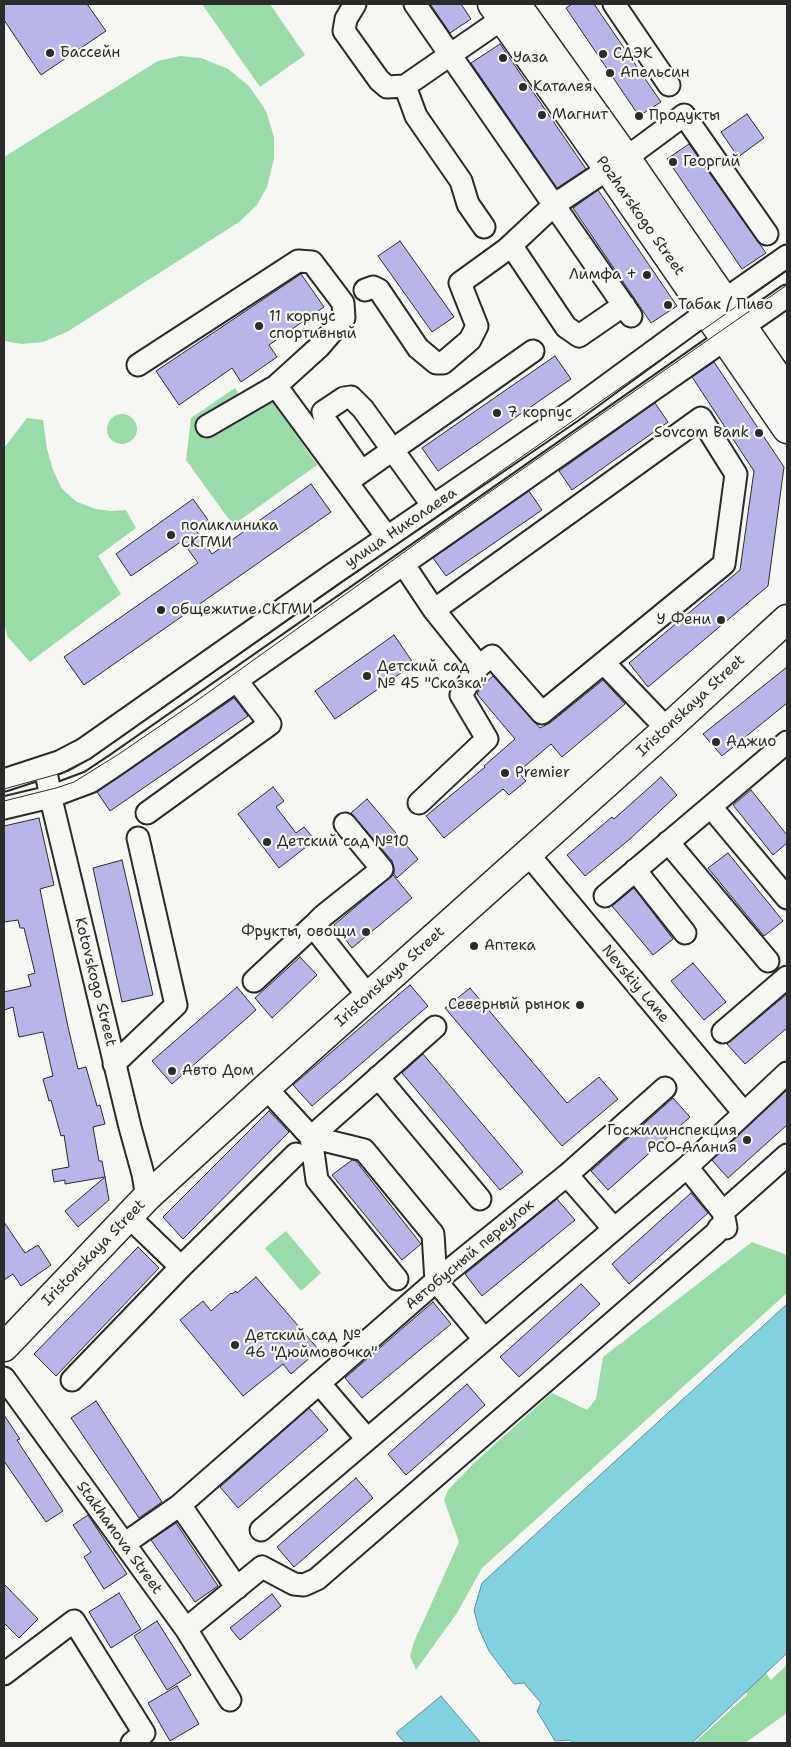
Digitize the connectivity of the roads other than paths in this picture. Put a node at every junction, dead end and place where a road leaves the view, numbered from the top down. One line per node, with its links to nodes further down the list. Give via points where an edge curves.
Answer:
1 (355, 4): 7 (street, via 346,19 344,31 379,80 387,87)
2 (415, 4): 5 (street)
3 (614, 4): 6 (street)
4 (510, 7): 5 (street); 8 (main road, Pozharskogo Street)
5 (451, 55): 7 (street); 9 (street)
6 (669, 85)
7 (405, 86): 10 (street, via 416,116 461,181 468,204)
8 (617, 164): 9 (street); 11 (street, via 684,115); 16 (main road, Pozharskogo Street)
9 (554, 204): 12 (street); 12 (street, via 627,310 579,336 566,328)
10 (484, 227)
11 (767, 234)
12 (511, 245): 14 (street, via 460,282 477,326 470,340 443,362 436,363 418,348 379,290 373,287)
13 (787, 256): 16 (street, улица Николаева)
14 (364, 290)
15 (787, 296): 17 (street, улица Николаева)
16 (715, 306): 17 (main road, Pozharskogo Street); 27 (street, улица Николаева, via 572,411)
17 (734, 334): 21 (main road, Pozharskogo Street); 23 (main road, Pozharskogo Street); 28 (street, улица Николаева)
18 (533, 351): 24 (street)
19 (138, 365): 20 (street, via 298,261 312,262 343,303 344,318 320,347)
20 (276, 386): 22 (street); 25 (street)
21 (787, 391)
22 (207, 426)
23 (787, 429)
24 (392, 449): 25 (street); 25 (street, via 351,397 323,412); 26 (street)
25 (354, 476): 27 (street)
26 (428, 499)
27 (387, 537): 36 (street, улица Николаева, via 84,749)
28 (404, 565): 29 (street); 33 (street, улица Николаева)
29 (434, 610): 31 (street, via 700,418 736,474 724,564); 32 (street)
30 (787, 619): 34 (main road, Iristonskaya Street)
31 (604, 663): 32 (street, via 542,714 492,656); 34 (street)
32 (479, 666): 39 (street, via 461,695 487,738)
33 (239, 679): 38 (street, улица Николаева, via 90,782); 42 (street, via 240,685 270,724)
34 (667, 730): 46 (main road, Iristonskaya Street)
35 (787, 742): 40 (street)
36 (45, 766): 37 (street, улица Николаева); 38 (street, Kotovskogo Street)
37 (4, 780)
38 (50, 797): 41 (street, улица Николаева); 58 (street, Kotovskogo Street)
39 (419, 803)
40 (711, 807): 45 (street); 49 (street)
41 (4, 808)
42 (147, 813)
43 (345, 824): 50 (street, via 382,869)
44 (138, 838): 58 (street, via 176,1005)
45 (668, 842): 47 (street); 52 (street)
46 (528, 854): 55 (main road, Iristonskaya Street); 63 (street, Nevskiy Lane)
47 (635, 870): 48 (street); 51 (street)
48 (605, 896)
49 (787, 898)
50 (313, 926): 54 (street); 55 (street)
51 (686, 933)
52 (768, 961)
53 (787, 978): 57 (street)
54 (254, 980)
55 (369, 996): 61 (main road, Iristonskaya Street)
56 (435, 1027): 60 (street)
57 (723, 1032)
58 (114, 1064): 70 (street, Kotovskogo Street, via 143,1174)
59 (786, 1077): 63 (street)
60 (378, 1078): 64 (street); 69 (street)
61 (266, 1088): 64 (street); 70 (main road, Iristonskaya Street)
62 (665, 1088): 68 (street, Автобусный переулок)
63 (744, 1113): 67 (street)
64 (311, 1137): 74 (street, via 317,1180); 75 (street, via 364,1150 433,1234)
65 (296, 1154): 73 (street)
66 (787, 1155): 71 (street)
67 (687, 1167): 71 (street); 72 (street)
68 (567, 1175): 72 (street); 75 (street, Автобусный переулок)
69 (480, 1199)
70 (138, 1207): 73 (street); 77 (main road, Iristonskaya Street)
71 (723, 1212): 85 (street, via 726,1228 718,1228 317,1579 294,1584 262,1567)
72 (614, 1229): 76 (street)
73 (181, 1267): 79 (street)
74 (398, 1279)
75 (436, 1281): 76 (street); 80 (street, Автобусный переулок)
76 (484, 1339): 81 (street)
77 (4, 1347)
78 (4, 1378): 84 (street, Stakhanova Street)
79 (72, 1380)
80 (319, 1383): 81 (street); 82 (street, Автобусный переулок)
81 (367, 1439): 83 (street)
82 (180, 1505): 84 (street, Автобусный переулок); 85 (street)
83 (260, 1530)
84 (124, 1544): 86 (street, Stakhanova Street)
85 (237, 1588): 86 (street)
86 (186, 1629): 88 (street, Stakhanova Street)
87 (4, 1674): 89 (street, via 74,1622 144,1733)
88 (230, 1700)
89 (132, 1743)

